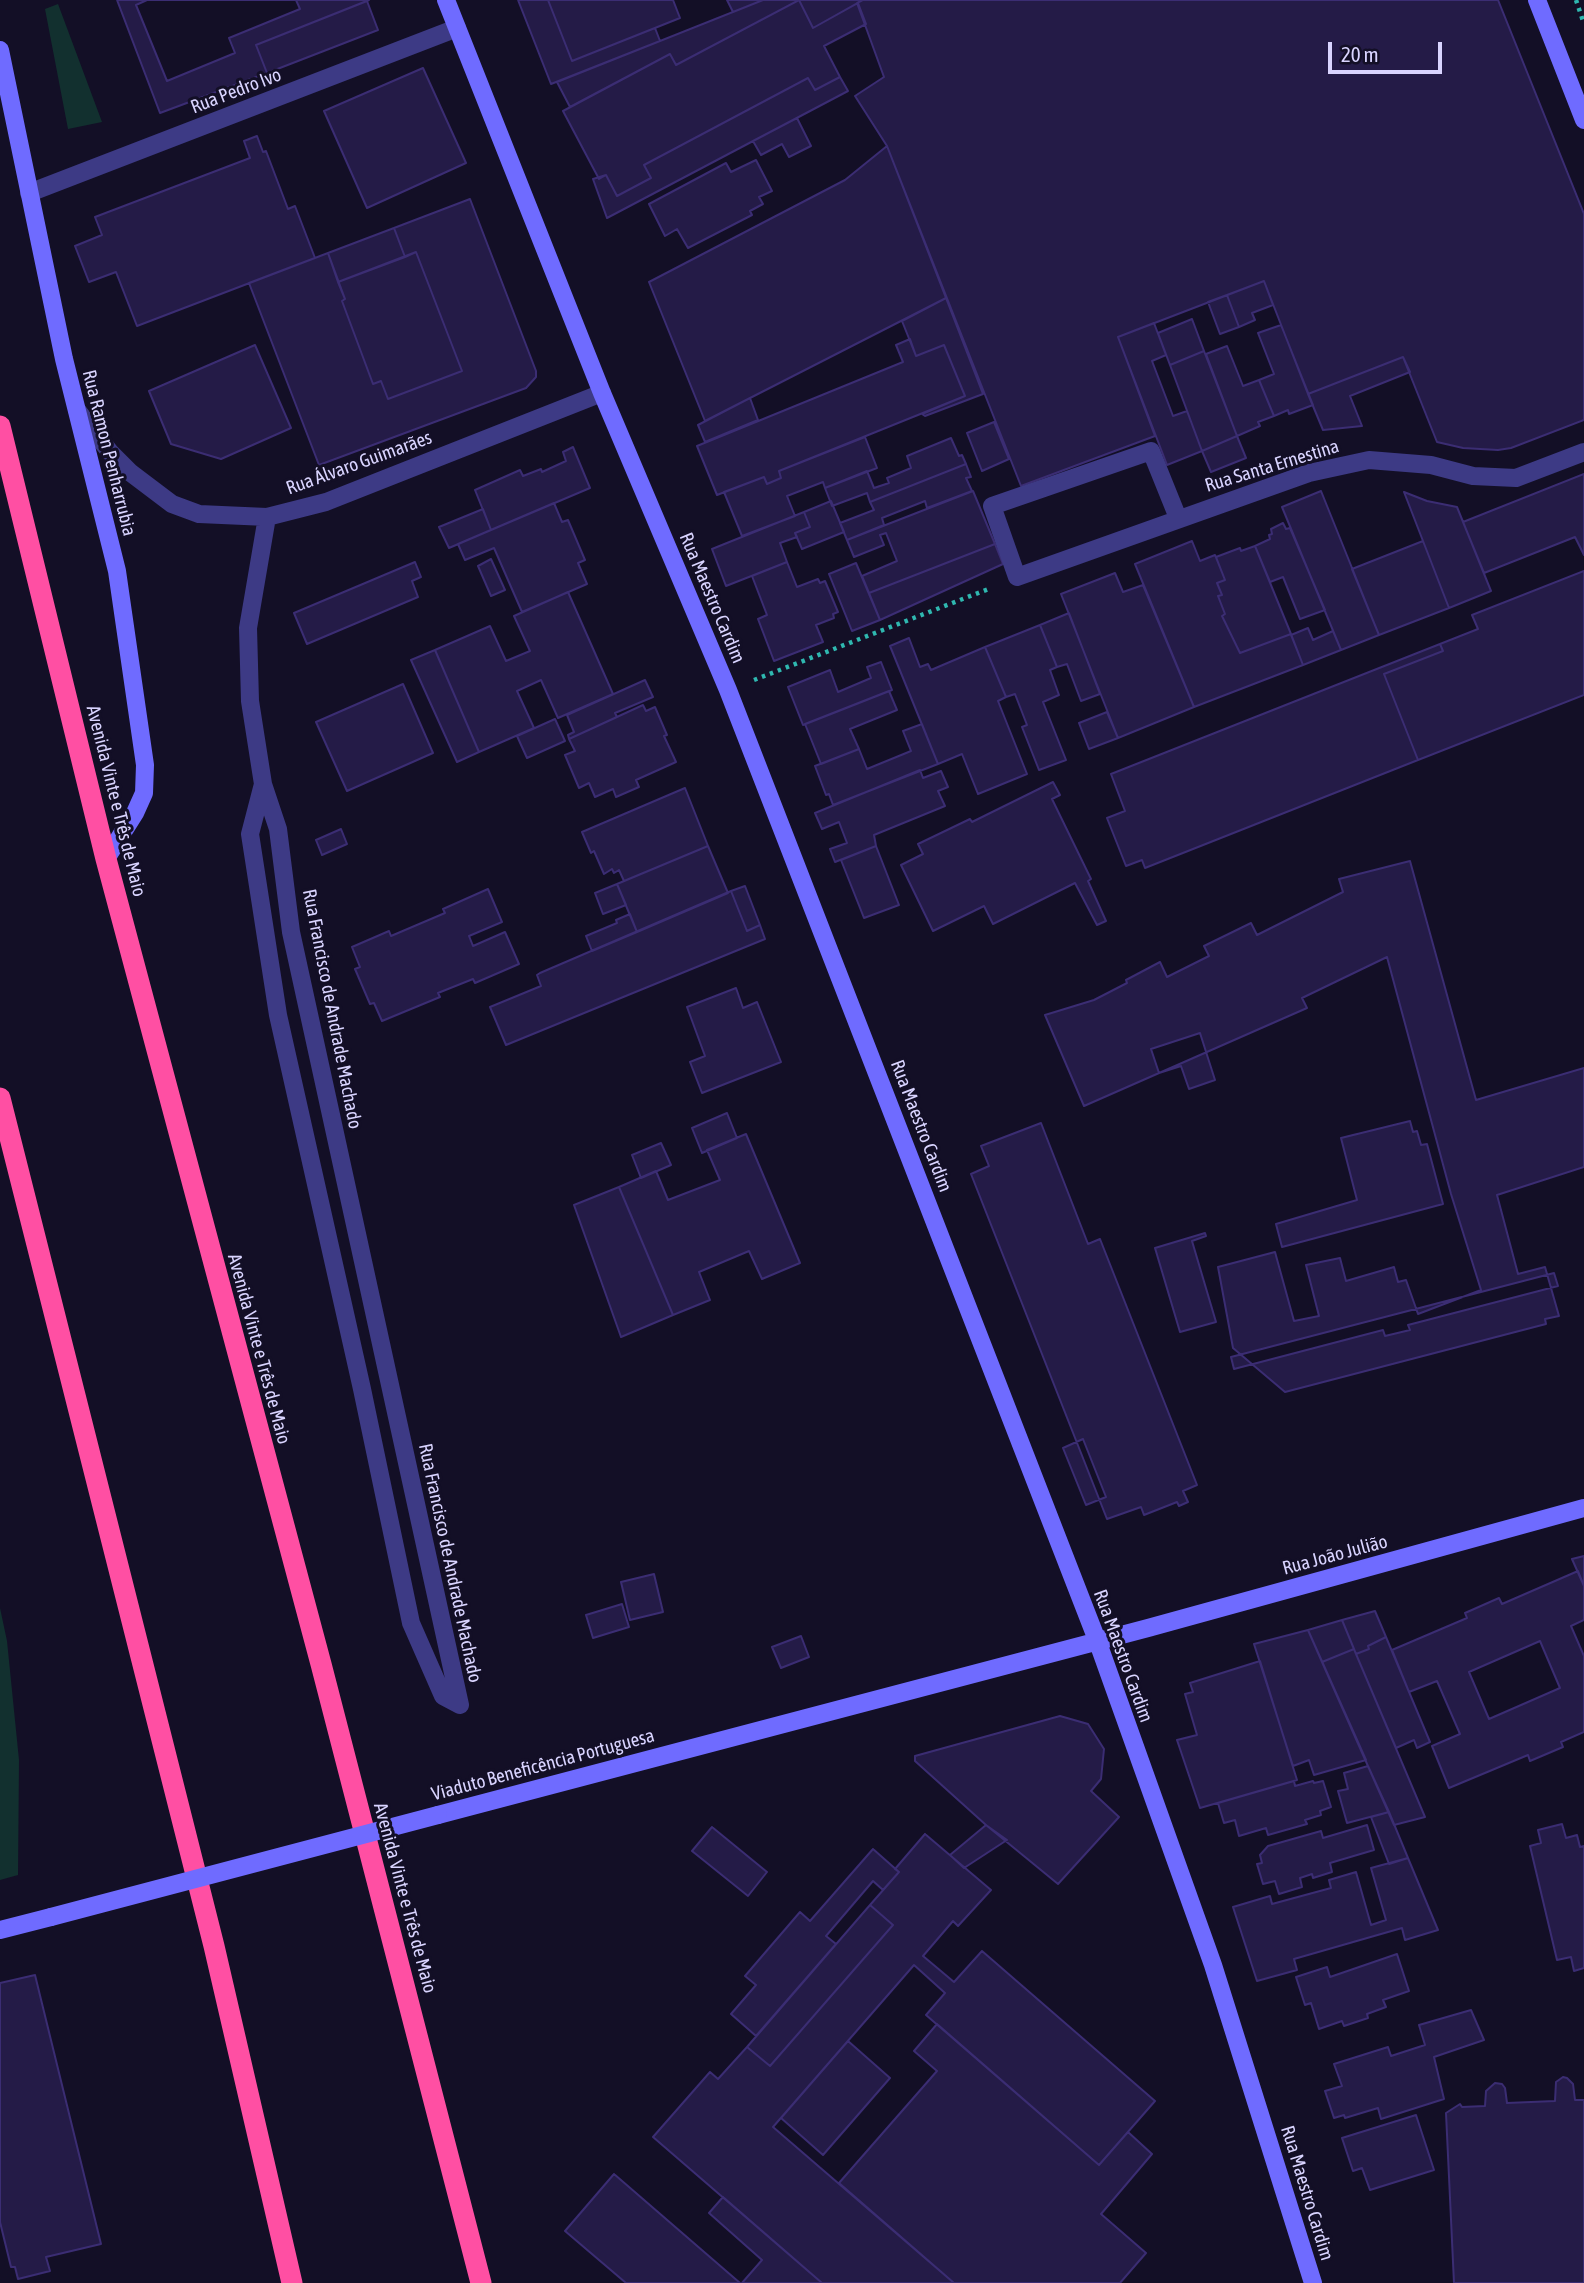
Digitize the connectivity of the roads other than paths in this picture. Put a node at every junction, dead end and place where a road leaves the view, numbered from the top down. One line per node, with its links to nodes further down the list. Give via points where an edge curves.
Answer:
1 (446, 0): 3 (main road, Rua Maestro Cardim)
2 (1537, 0): 5 (main road)
3 (457, 28): 6 (street, Rua Pedro Ivo); 7 (main road, Rua Maestro Cardim)
4 (0, 50): 6 (main road, Rua Ramon Penharrubia)
5 (1584, 120)
6 (29, 193): 8 (main road, Rua Ramon Penharrubia)
7 (602, 393): 11 (street, Rua Álvaro Guimarães, via 326,502); 17 (main road, Rua Maestro Cardim, via 728,690)
8 (76, 410): 11 (street, Rua Álvaro Guimarães, via 131,473 172,504 199,514); 14 (main road, Rua Ramon Penharrubia, via 117,571 145,765 144,793)
9 (0, 426): 14 (highway, Avenida Vinte e Três de Maio)
10 (1584, 452): 12 (street, Rua Santa Ernestina, via 1516,478 1369,460 1309,472)
11 (267, 517): 13 (street, Rua Francisco de Andrade Machado, via 248,628 250,701)
12 (1178, 519): 12 (street, Rua Santa Ernestina, via 1017,577 992,506 1151,451)
13 (263, 783): 13 (street, Rua Francisco de Andrade Machado, via 250,834 278,1015 411,1623 443,1696 460,1705 291,932 278,829)
14 (106, 859): 20 (highway, Avenida Vinte e Três de Maio)
15 (0, 1098): 19 (highway, via 214,1946)
16 (1584, 1508): 17 (main road, Rua João Julião)
17 (1097, 1640): 18 (main road, Viaduto Beneficência Portuguesa, bridge); 21 (main road, Rua Maestro Cardim, via 1213,1965)
18 (0, 1930)
19 (292, 2283)
20 (481, 2283)
21 (1313, 2283)

